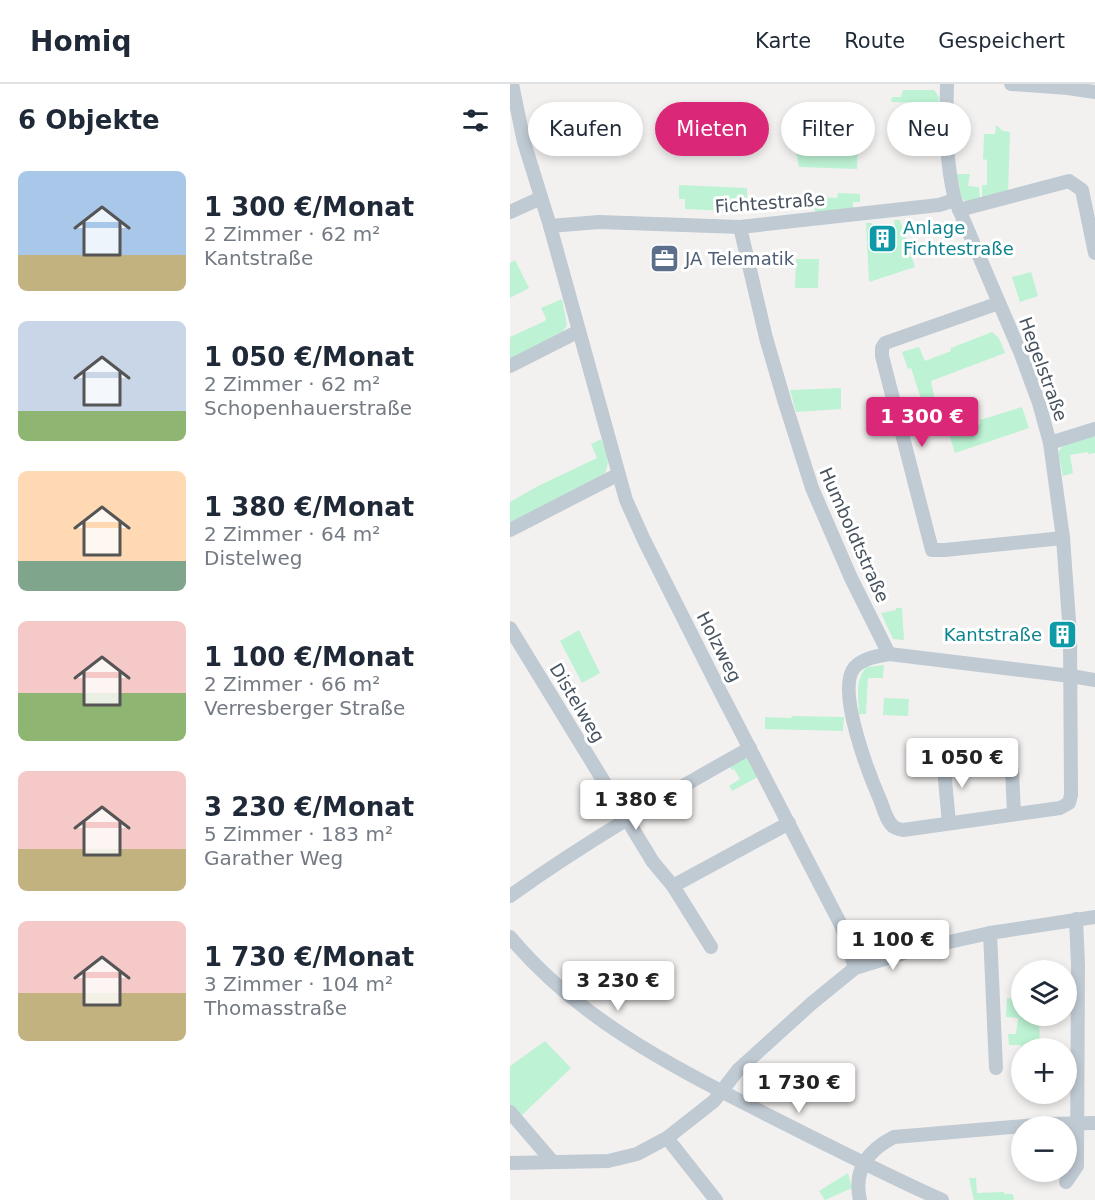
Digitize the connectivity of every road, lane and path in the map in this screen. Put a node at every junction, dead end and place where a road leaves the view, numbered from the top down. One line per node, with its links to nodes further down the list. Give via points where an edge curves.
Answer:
1 (512, 84): 5 (street, Holzweg)
2 (947, 84): 6 (street, Hegelstraße, via 947,160)
3 (1011, 84): 4 (street)
4 (1095, 92)
5 (541, 198): 7 (street); 8 (street, Holzweg)
6 (957, 205): 9 (street, Fichtestraße); 10 (street, Fichtestraße, via 1069,182 1082,190); 11 (street, Hegelstraße)
7 (510, 212)
8 (550, 226): 9 (street, Fichtestraße, via 599,222); 12 (street, Holzweg)
9 (740, 227): 20 (street, Humboldtstraße, via 766,338 812,488 850,578)
10 (1095, 253)
11 (999, 303): 15 (street, Hegelstraße, via 1031,379); 18 (street, via 885,343 882,348 932,550)
12 (579, 331): 13 (street); 16 (street, Holzweg)
13 (510, 366)
14 (1095, 429): 15 (street)
15 (1050, 443): 18 (street, Hegelstraße)
16 (617, 475): 17 (street); 23 (street, Holzweg, via 644,540)
17 (510, 530)
18 (1063, 538): 21 (street, Hegelstraße)
19 (510, 628): 27 (street, Distelweg)
20 (889, 654): 21 (street); 29 (street, via 860,663 850,679 854,722 873,785 894,827 903,830)
21 (1071, 676): 22 (street); 26 (street, Hegelstraße, via 1069,803 1060,808)
22 (1095, 680)
23 (750, 748): 27 (street); 28 (street, Holzweg)
24 (943, 758): 29 (street)
25 (1012, 770): 26 (street)
26 (1014, 814): 29 (street)
27 (626, 819): 30 (street, Distelweg); 31 (street)
28 (789, 822): 30 (street); 37 (street, Holzweg, via 842,927)
29 (949, 823)
30 (673, 886): 36 (street, Distelweg)
31 (510, 896)
32 (1095, 917): 33 (street)
33 (1076, 919): 34 (street); 42 (street)
34 (990, 933): 37 (street, via 916,949); 38 (street)
35 (510, 937): 39 (street, via 578,1005 660,1059)
36 (711, 947)
37 (855, 968): 39 (street, via 738,1071)
38 (996, 1068)
39 (721, 1092): 44 (street); 47 (street)
40 (510, 1112): 45 (street)
41 (1095, 1123): 42 (street)
42 (1077, 1124)
43 (1011, 1127): 47 (street, via 894,1137 878,1144)
44 (667, 1138): 45 (street, via 637,1155 608,1161); 48 (street)
45 (552, 1161): 46 (street)
46 (510, 1163)
47 (864, 1163): 49 (street, via 858,1190); 50 (street)
48 (716, 1200)
49 (860, 1200)
50 (942, 1200)

